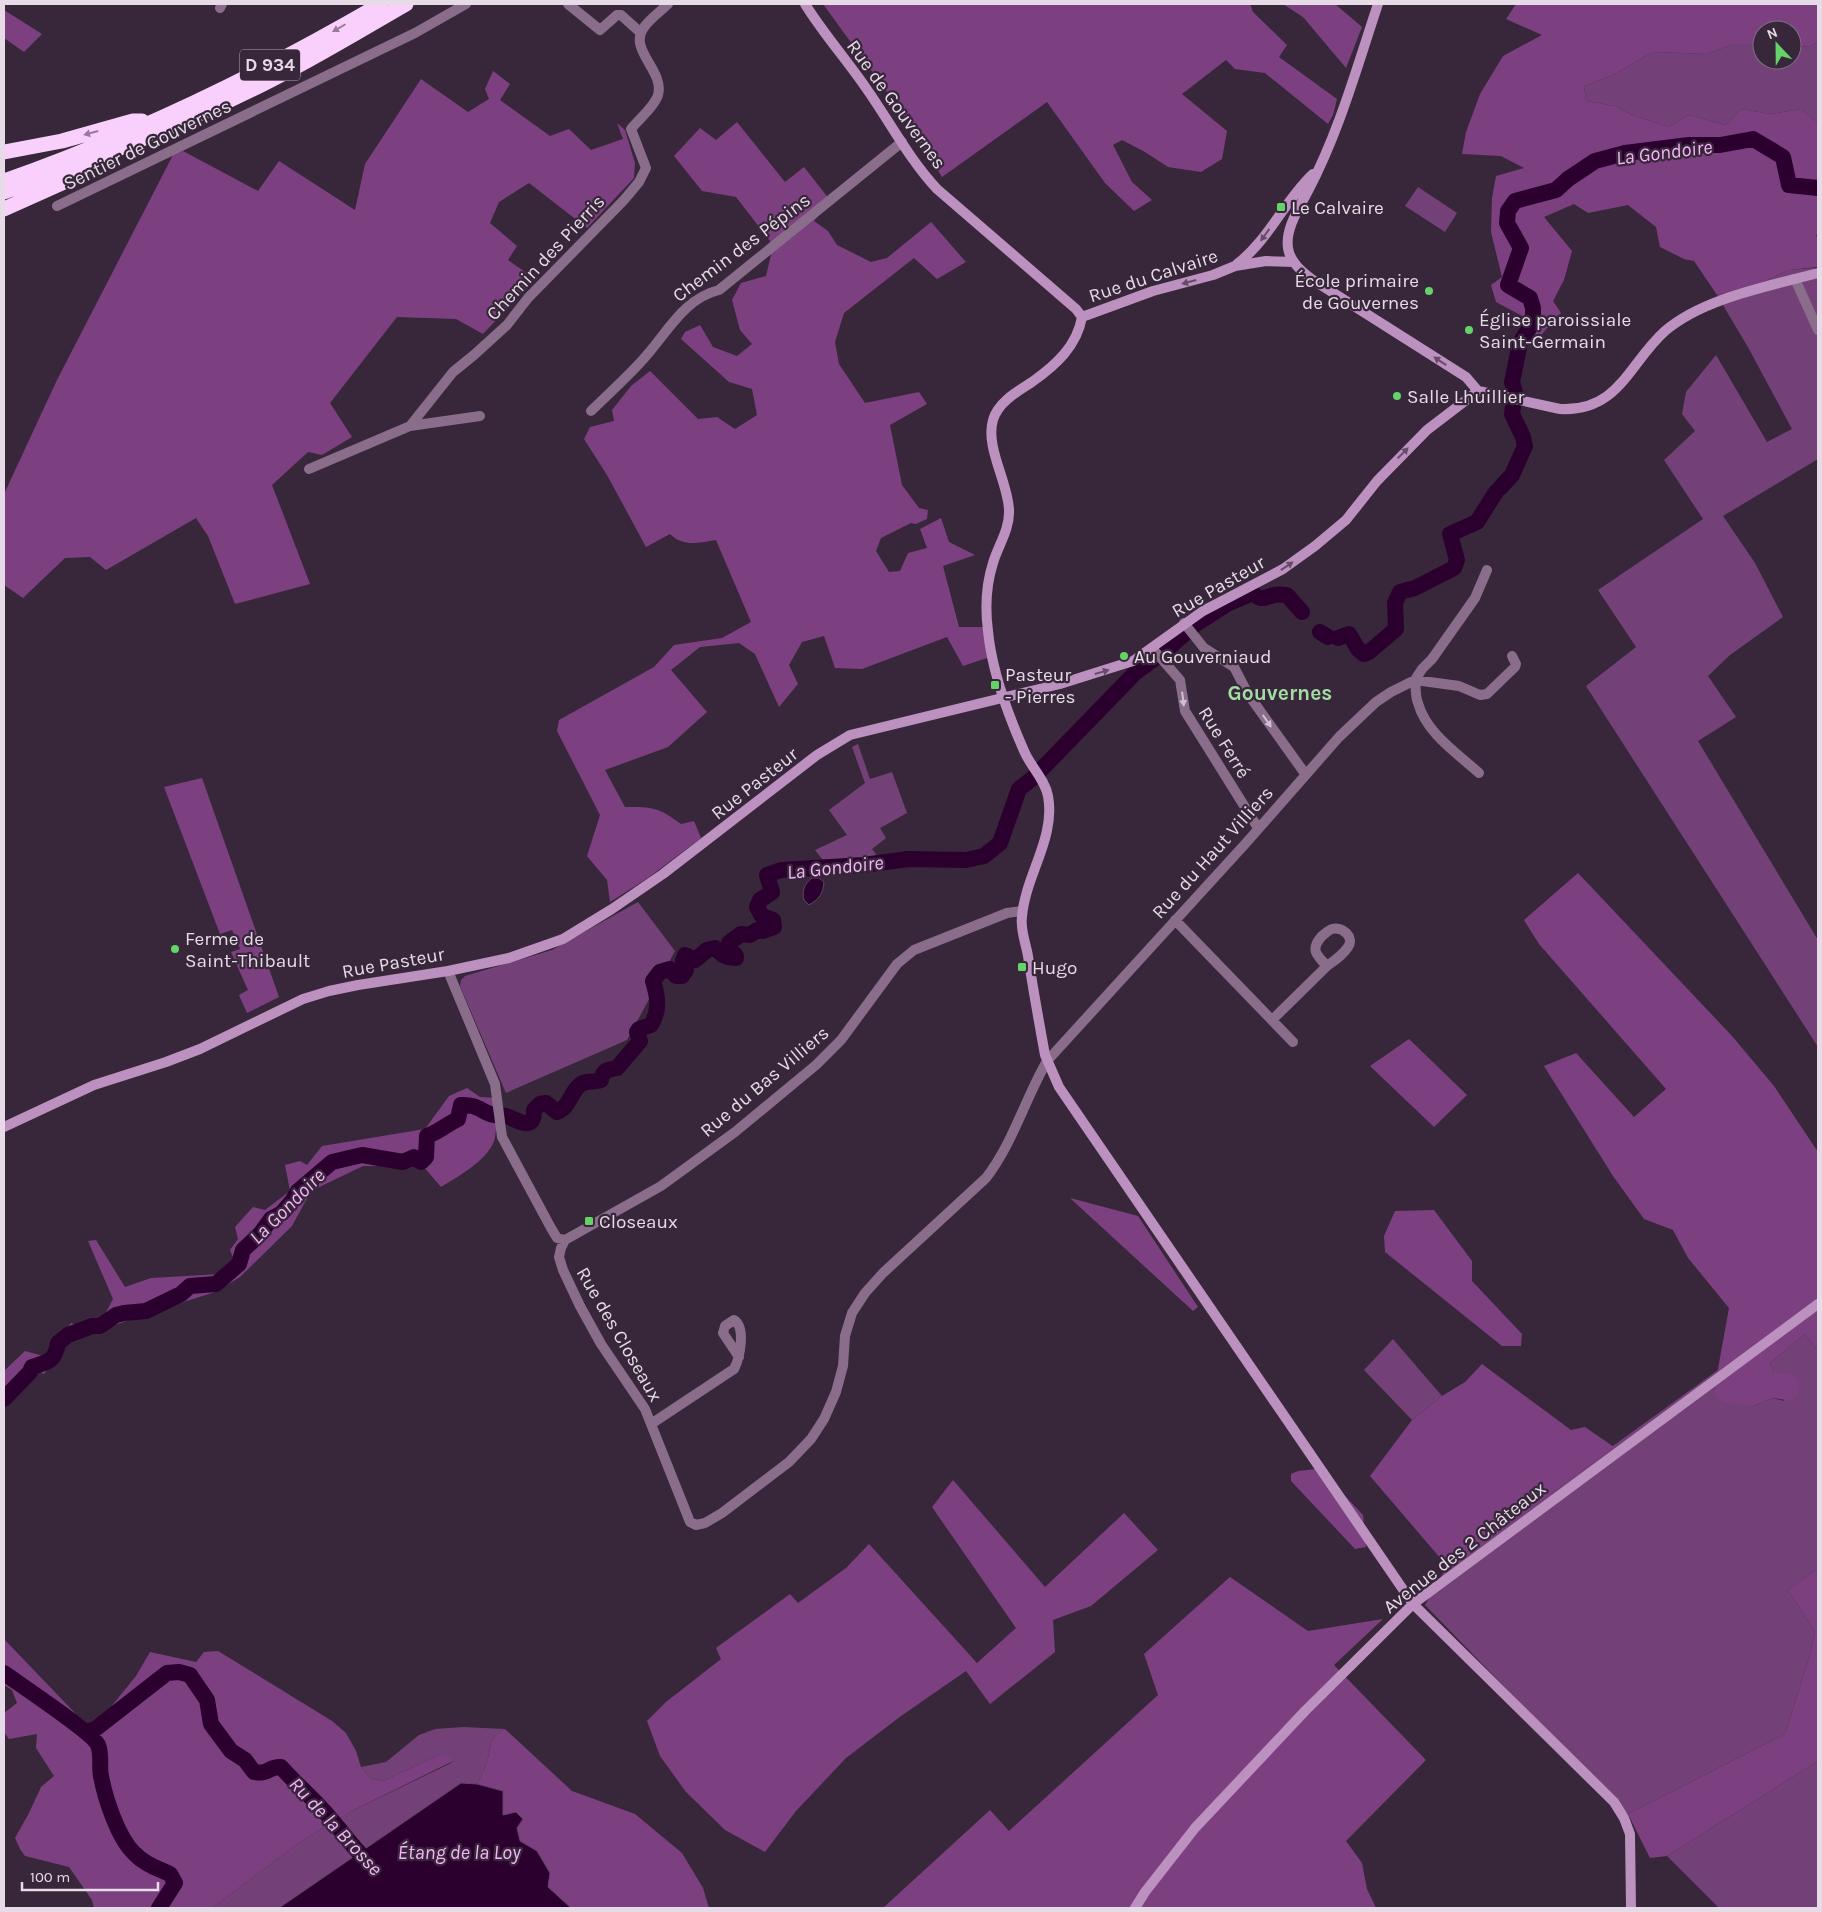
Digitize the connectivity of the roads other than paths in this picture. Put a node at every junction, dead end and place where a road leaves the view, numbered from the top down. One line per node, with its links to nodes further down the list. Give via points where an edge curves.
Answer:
1 (381, 4): 9 (highway, D 934, one-way to 9, via 318,41)
2 (406, 4): 10 (highway, D 934, via 264,84)
3 (466, 4): 16 (street, Sentier de Gouvernes, via 415,33)
4 (568, 4): 8 (street, via 600,30 621,15)
5 (668, 4): 8 (street)
6 (805, 4): 11 (street, Rue de Gouvernes)
7 (1378, 4): 13 (street, via 1344,106)
8 (641, 33): 27 (street, Chemin des Pierris, via 639,44 656,79 658,94 631,129 646,168 639,182 528,298 507,325 453,372)
9 (156, 121): 12 (highway, one-way to 12, via 132,120 62,141); 14 (highway, D 934)
10 (150, 136): 15 (highway, D 934); 17 (highway, via 137,150)
11 (902, 142): 22 (street, Rue de Gouvernes, via 919,170 937,189); 25 (street, Chemin des Pépins, via 720,290 695,300 646,357)
12 (4, 152)
13 (1317, 170): 18 (street, via 1288,233 1288,248); 19 (street, Rue du Calvaire, one-way to 19, via 1254,249)
14 (4, 181)
15 (4, 192)
16 (57, 206)
17 (4, 210)
18 (1294, 262): 19 (street, Rue du Calvaire, via 1266,260); 24 (street, one-way to 18, via 1466,377 1313,280)
19 (1235, 266): 22 (street, Rue du Calvaire, one-way to 22)
20 (1818, 273): 21 (street)
21 (1795, 279): 23 (street); 24 (street, via 1696,310 1654,342 1618,387 1590,405 1560,409)
22 (1082, 316): 34 (street, via 1074,341 1062,358 1016,392 993,419 991,437 1009,512 1008,524 993,562 986,604 993,664)
23 (1818, 330)
24 (1478, 390): 30 (street, Rue Pasteur, one-way to 24, via 1217,602 1283,569 1315,546 1346,520 1377,481 1427,430)
25 (591, 411)
26 (480, 416): 27 (street)
27 (410, 426): 28 (street, Chemin des Pierris)
28 (309, 469)
29 (1487, 570): 33 (street, via 1475,598)
30 (1188, 628): 31 (street, Rue Pasteur); 36 (street, one-way to 36, via 1204,648 1234,667 1248,694)
31 (1157, 653): 34 (street, Rue Pasteur, one-way to 31); 37 (street, Rue Ferré, one-way to 37, via 1180,681 1186,713)
32 (1512, 656): 33 (street, via 1515,667 1487,694 1480,695 1459,686)
33 (1415, 680): 35 (street, via 1418,703 1427,723); 36 (street, Rue du Haut Villiers, via 1376,702)
34 (1004, 698): 38 (street, via 1026,754 1048,796 1048,818 1042,846); 41 (street, Rue Pasteur, via 842,738 663,874 587,925 563,939 509,958)
35 (1479, 773)
36 (1306, 775): 37 (street, Rue du Haut Villiers)
37 (1258, 828): 39 (street, Rue du Haut Villiers)
38 (1022, 911): 44 (street); 46 (street, Rue du Bas Villiers, via 1007,913 914,950 897,964 841,1040 816,1065 668,1182)
39 (1175, 920): 42 (street); 44 (street, Rue du Haut Villiers)
40 (1327, 966): 42 (street)
41 (448, 971): 45 (street, Rue Pasteur, via 358,985 303,999 200,1049 94,1085); 46 (street, via 495,1084 502,1137 557,1238)
42 (1272, 1020): 43 (street)
43 (1294, 1042)
44 (1046, 1061): 50 (street, Rue du Haut Villiers, via 999,1161 865,1293 845,1336 843,1366 836,1392 811,1439 789,1462 722,1513); 51 (street, via 1059,1087)
45 (4, 1127)
46 (565, 1240): 49 (street, Rue des Closeaux, via 559,1257 563,1270 601,1344)
47 (1818, 1304): 51 (street, Avenue des 2 Châteaux)
48 (739, 1357): 49 (street, via 730,1373)
49 (651, 1424): 50 (street, Rue des Closeaux, via 686,1515)
50 (696, 1525)
51 (1413, 1604): 52 (street, Avenue des 2 Châteaux, via 1305,1711 1195,1828); 53 (street, via 1614,1802 1630,1834)
52 (1135, 1908)
53 (1631, 1908)

